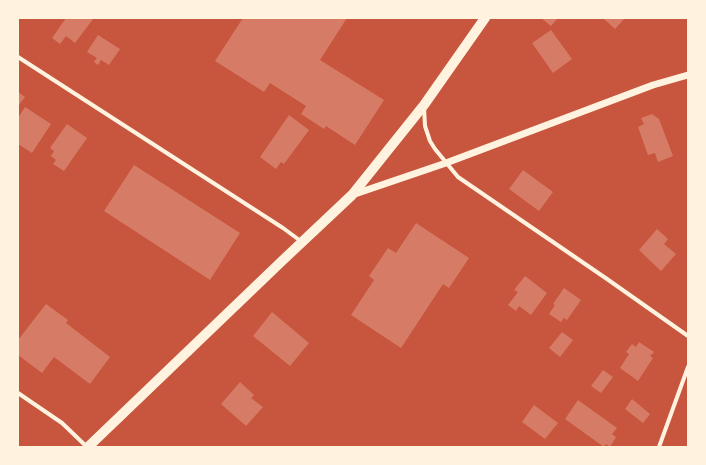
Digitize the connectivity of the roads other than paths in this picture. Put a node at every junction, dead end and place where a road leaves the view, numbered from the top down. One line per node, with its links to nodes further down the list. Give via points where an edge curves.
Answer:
1 (485, 18): 4 (main road)
2 (18, 56): 7 (street)
3 (688, 75): 5 (street, via 653,85)
4 (424, 105): 5 (street, via 425,126 430,141); 6 (main road)
5 (446, 163): 6 (street); 8 (street, via 458,177)
6 (352, 195): 7 (main road)
7 (302, 242): 11 (main road)
8 (688, 336)
9 (688, 367): 12 (street)
10 (18, 393): 11 (street, via 62,423)
11 (88, 447)
12 (659, 447)

